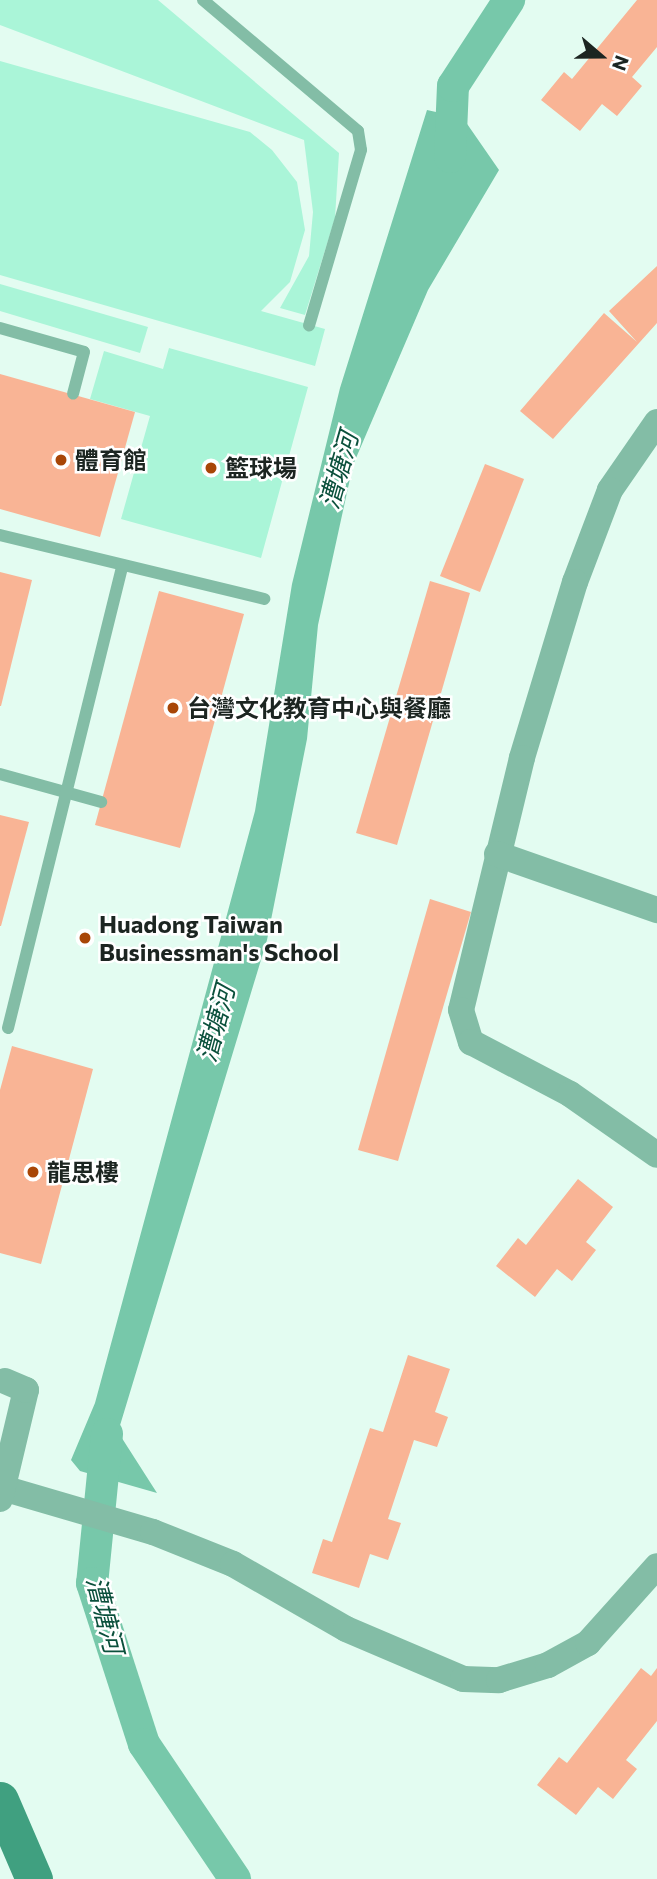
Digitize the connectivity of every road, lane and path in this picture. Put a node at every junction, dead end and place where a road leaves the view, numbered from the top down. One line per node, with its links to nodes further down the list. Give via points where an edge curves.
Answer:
1 (203, 0): 2 (lane, via 358,131 361,150)
2 (309, 325)
3 (0, 328): 4 (lane, via 85,352)
4 (73, 394)
5 (657, 422): 12 (street, via 610,490 579,571)
6 (0, 535): 7 (lane)
7 (123, 565): 8 (lane); 10 (lane)
8 (264, 599)
9 (0, 774): 10 (lane)
10 (66, 792): 11 (lane); 14 (lane)
11 (102, 802)
12 (497, 854): 13 (street); 15 (street, via 467,969 463,1028 471,1042 593,1108)
13 (657, 911)
14 (8, 1028)
15 (657, 1155)
16 (3, 1378): 17 (street, via 26,1390)
17 (3, 1494): 18 (street, via 35,1498 153,1532 233,1564 346,1629 463,1679 499,1680 548,1665 587,1643)
18 (657, 1566)
19 (0, 1800): 20 (street)
20 (34, 1879)

